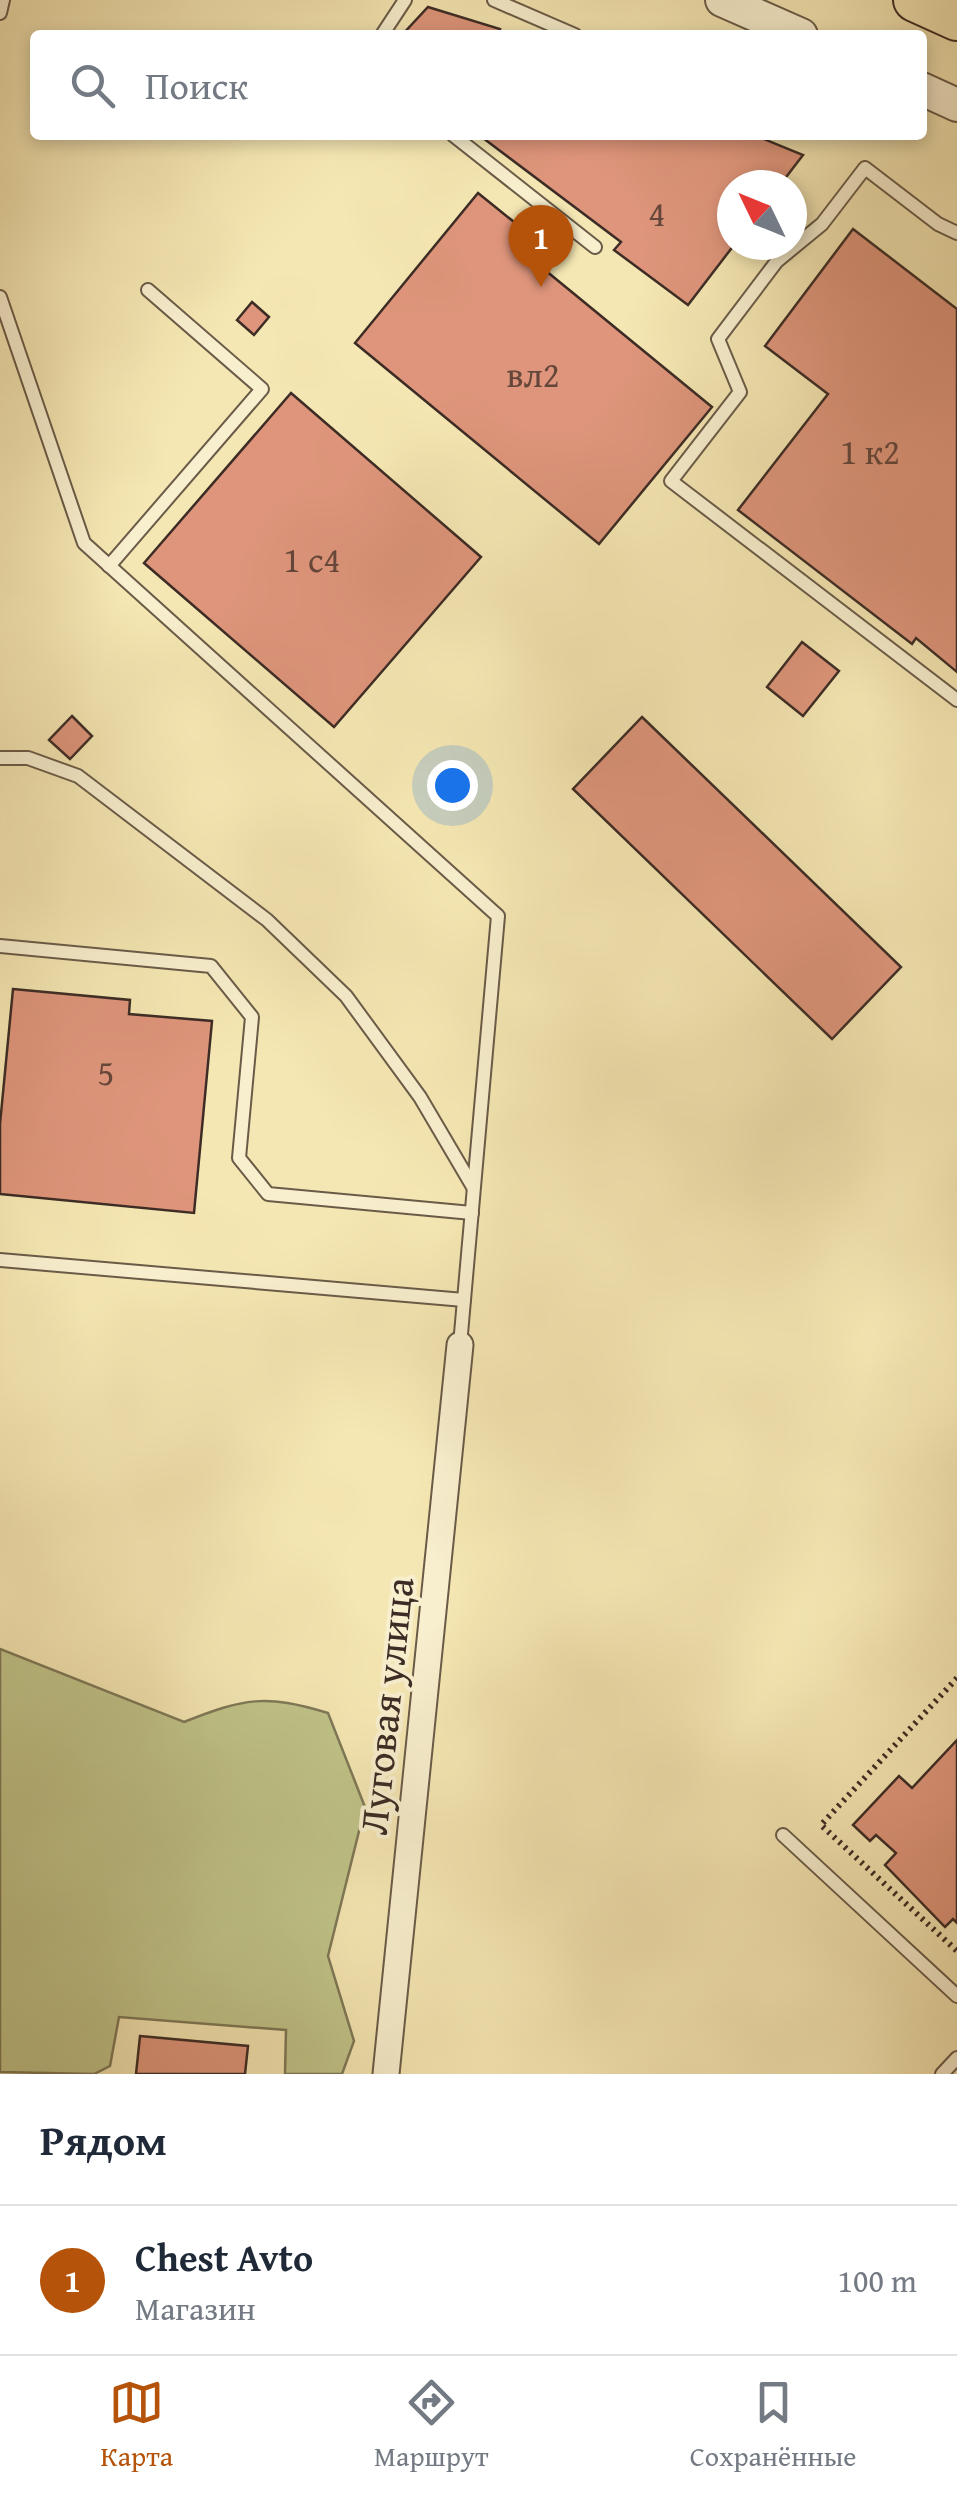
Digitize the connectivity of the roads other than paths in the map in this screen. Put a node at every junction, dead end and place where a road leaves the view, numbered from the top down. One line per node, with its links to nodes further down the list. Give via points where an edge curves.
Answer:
1 (3, 0): 6 (lane)
2 (405, 0): 8 (lane)
3 (494, 0): 9 (lane)
4 (722, 0): 10 (street)
5 (915, 0): 7 (highway)
6 (0, 12)
7 (957, 19)
8 (385, 30)
9 (563, 30)
10 (789, 30)
11 (927, 91): 12 (street)
12 (957, 105)
13 (459, 140): 15 (lane)
14 (957, 233): 19 (lane, via 864,168 822,224 777,262 718,339 740,392 671,482)
15 (595, 247)
16 (148, 290): 18 (lane, via 262,389)
17 (0, 296): 18 (lane, via 84,544)
18 (109, 566): 22 (lane, via 498,916)
19 (957, 700)
20 (0, 758): 22 (lane, via 28,758 78,776 266,920 346,996 420,1096)
21 (0, 946): 23 (lane, via 210,966 252,1017 239,1158 268,1194)
22 (474, 1189): 23 (lane)
23 (472, 1213): 25 (lane)
24 (0, 1260): 25 (lane)
25 (464, 1300): 26 (lane)
26 (460, 1345): 30 (street, Луговая улица)
27 (782, 1835): 28 (lane)
28 (957, 1996)
29 (957, 2058): 31 (lane)
30 (386, 2074)
31 (942, 2074)

